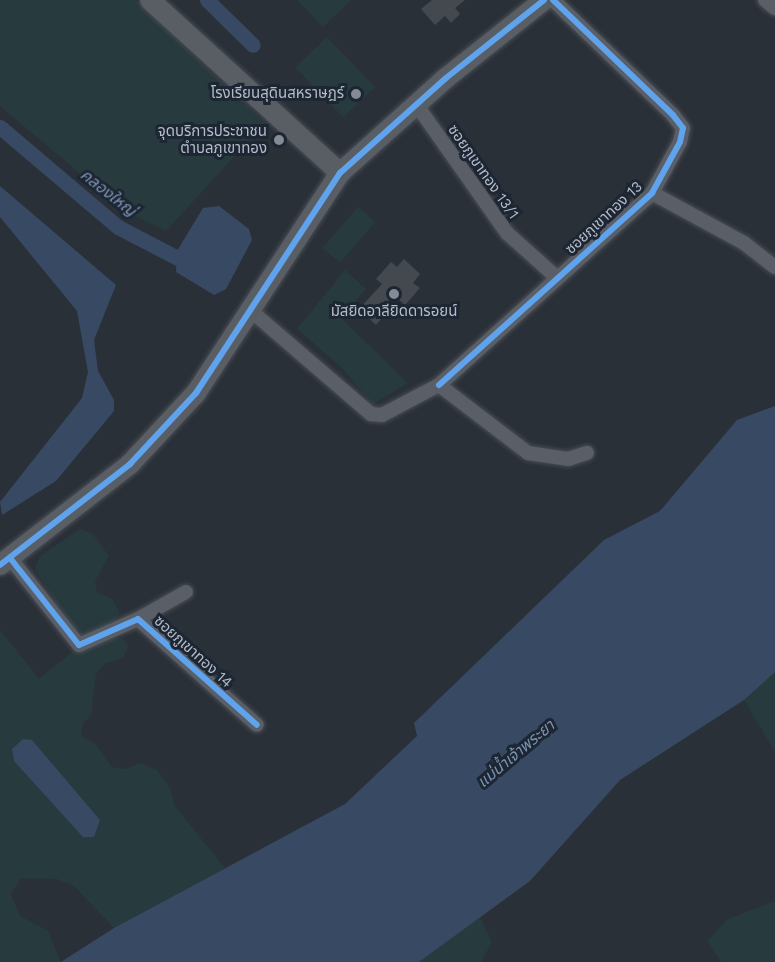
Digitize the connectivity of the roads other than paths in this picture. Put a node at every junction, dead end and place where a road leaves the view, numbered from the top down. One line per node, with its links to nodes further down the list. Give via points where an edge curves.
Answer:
1 (150, 0): 7 (street)
2 (544, 0): 6 (street)
3 (553, 0): 8 (street, ซอยภูเขาทอง 13, via 683,128 680,142)
4 (765, 0): 5 (street)
5 (775, 8)
6 (416, 104): 7 (street); 10 (street, ซอยภูเขาทอง 13/1, via 507,233)
7 (340, 173): 11 (street)
8 (652, 193): 9 (street, via 744,243); 10 (street, ซอยภูเขาทอง 13)
9 (775, 267)
10 (556, 277): 12 (street, ซอยภูเขาทอง 13)
11 (250, 310): 12 (street, ซอยภูเขาทอง 13, via 371,414 382,415); 14 (street, via 196,393 130,464)
12 (440, 385): 13 (street, via 528,453 568,459)
13 (587, 453)
14 (5, 562): 16 (street, ซอยภูเขาทอง 14, via 79,645)
15 (186, 592): 16 (street)
16 (138, 619): 17 (street, ซอยภูเขาทอง 14)
17 (257, 725)

